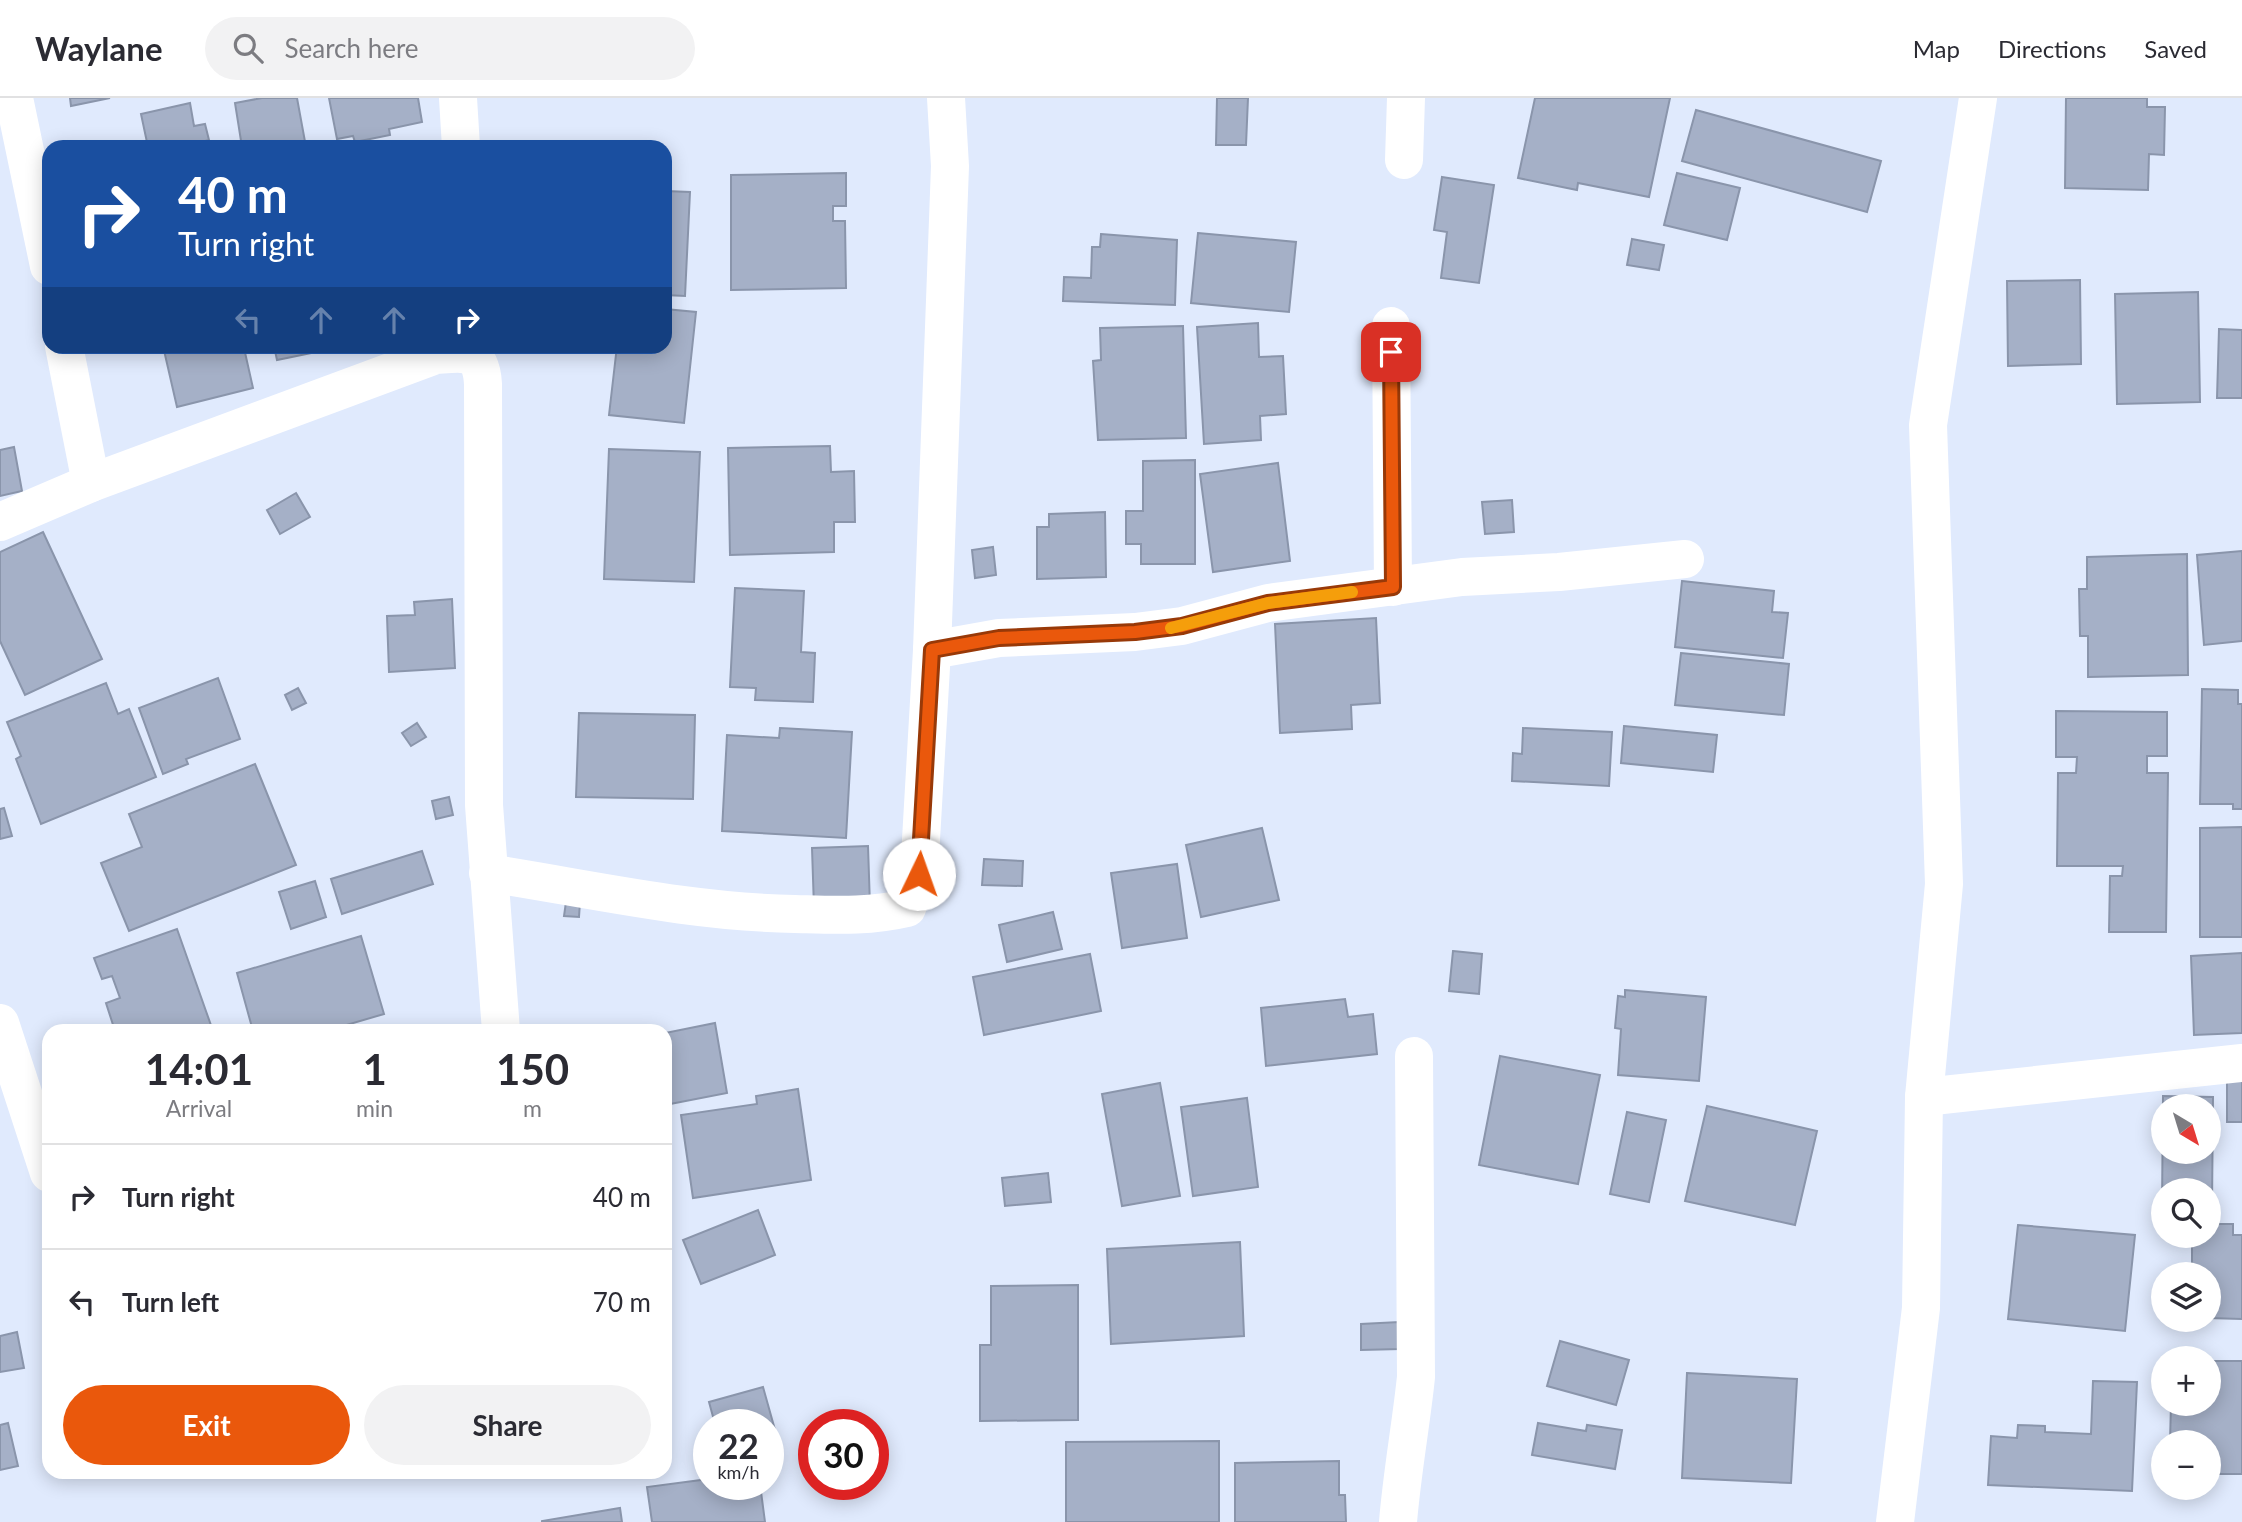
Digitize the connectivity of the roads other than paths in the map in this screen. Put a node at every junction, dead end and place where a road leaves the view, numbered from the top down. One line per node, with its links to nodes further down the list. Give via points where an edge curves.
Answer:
1 (15, 98): 8 (street)
2 (458, 98): 6 (street)
3 (946, 98): 17 (street, via 950,166)
4 (1406, 98): 7 (street)
5 (1978, 98): 23 (street, via 1928,425 1944,884)
6 (461, 140)
7 (1404, 160)
8 (42, 231)
9 (1391, 326): 16 (street)
10 (66, 354): 13 (street)
11 (449, 354): 13 (street)
12 (475, 354): 18 (street, via 482,365 483,384)
13 (90, 484): 14 (street)
14 (0, 522)
15 (1685, 559): 16 (street)
16 (1393, 587): 17 (street, via 1268,603 1182,626 999,638)
17 (932, 650): 18 (street, via 919,874 907,908 872,916 736,913 613,897)
18 (488, 873): 20 (street)
19 (0, 1023): 24 (street)
20 (500, 1024)
21 (1414, 1056): 25 (street, via 1416,1377)
22 (2242, 1063): 23 (street)
23 (1924, 1097): 26 (street, via 1921,1308)
24 (42, 1151)
25 (1398, 1522)
26 (1895, 1522)

